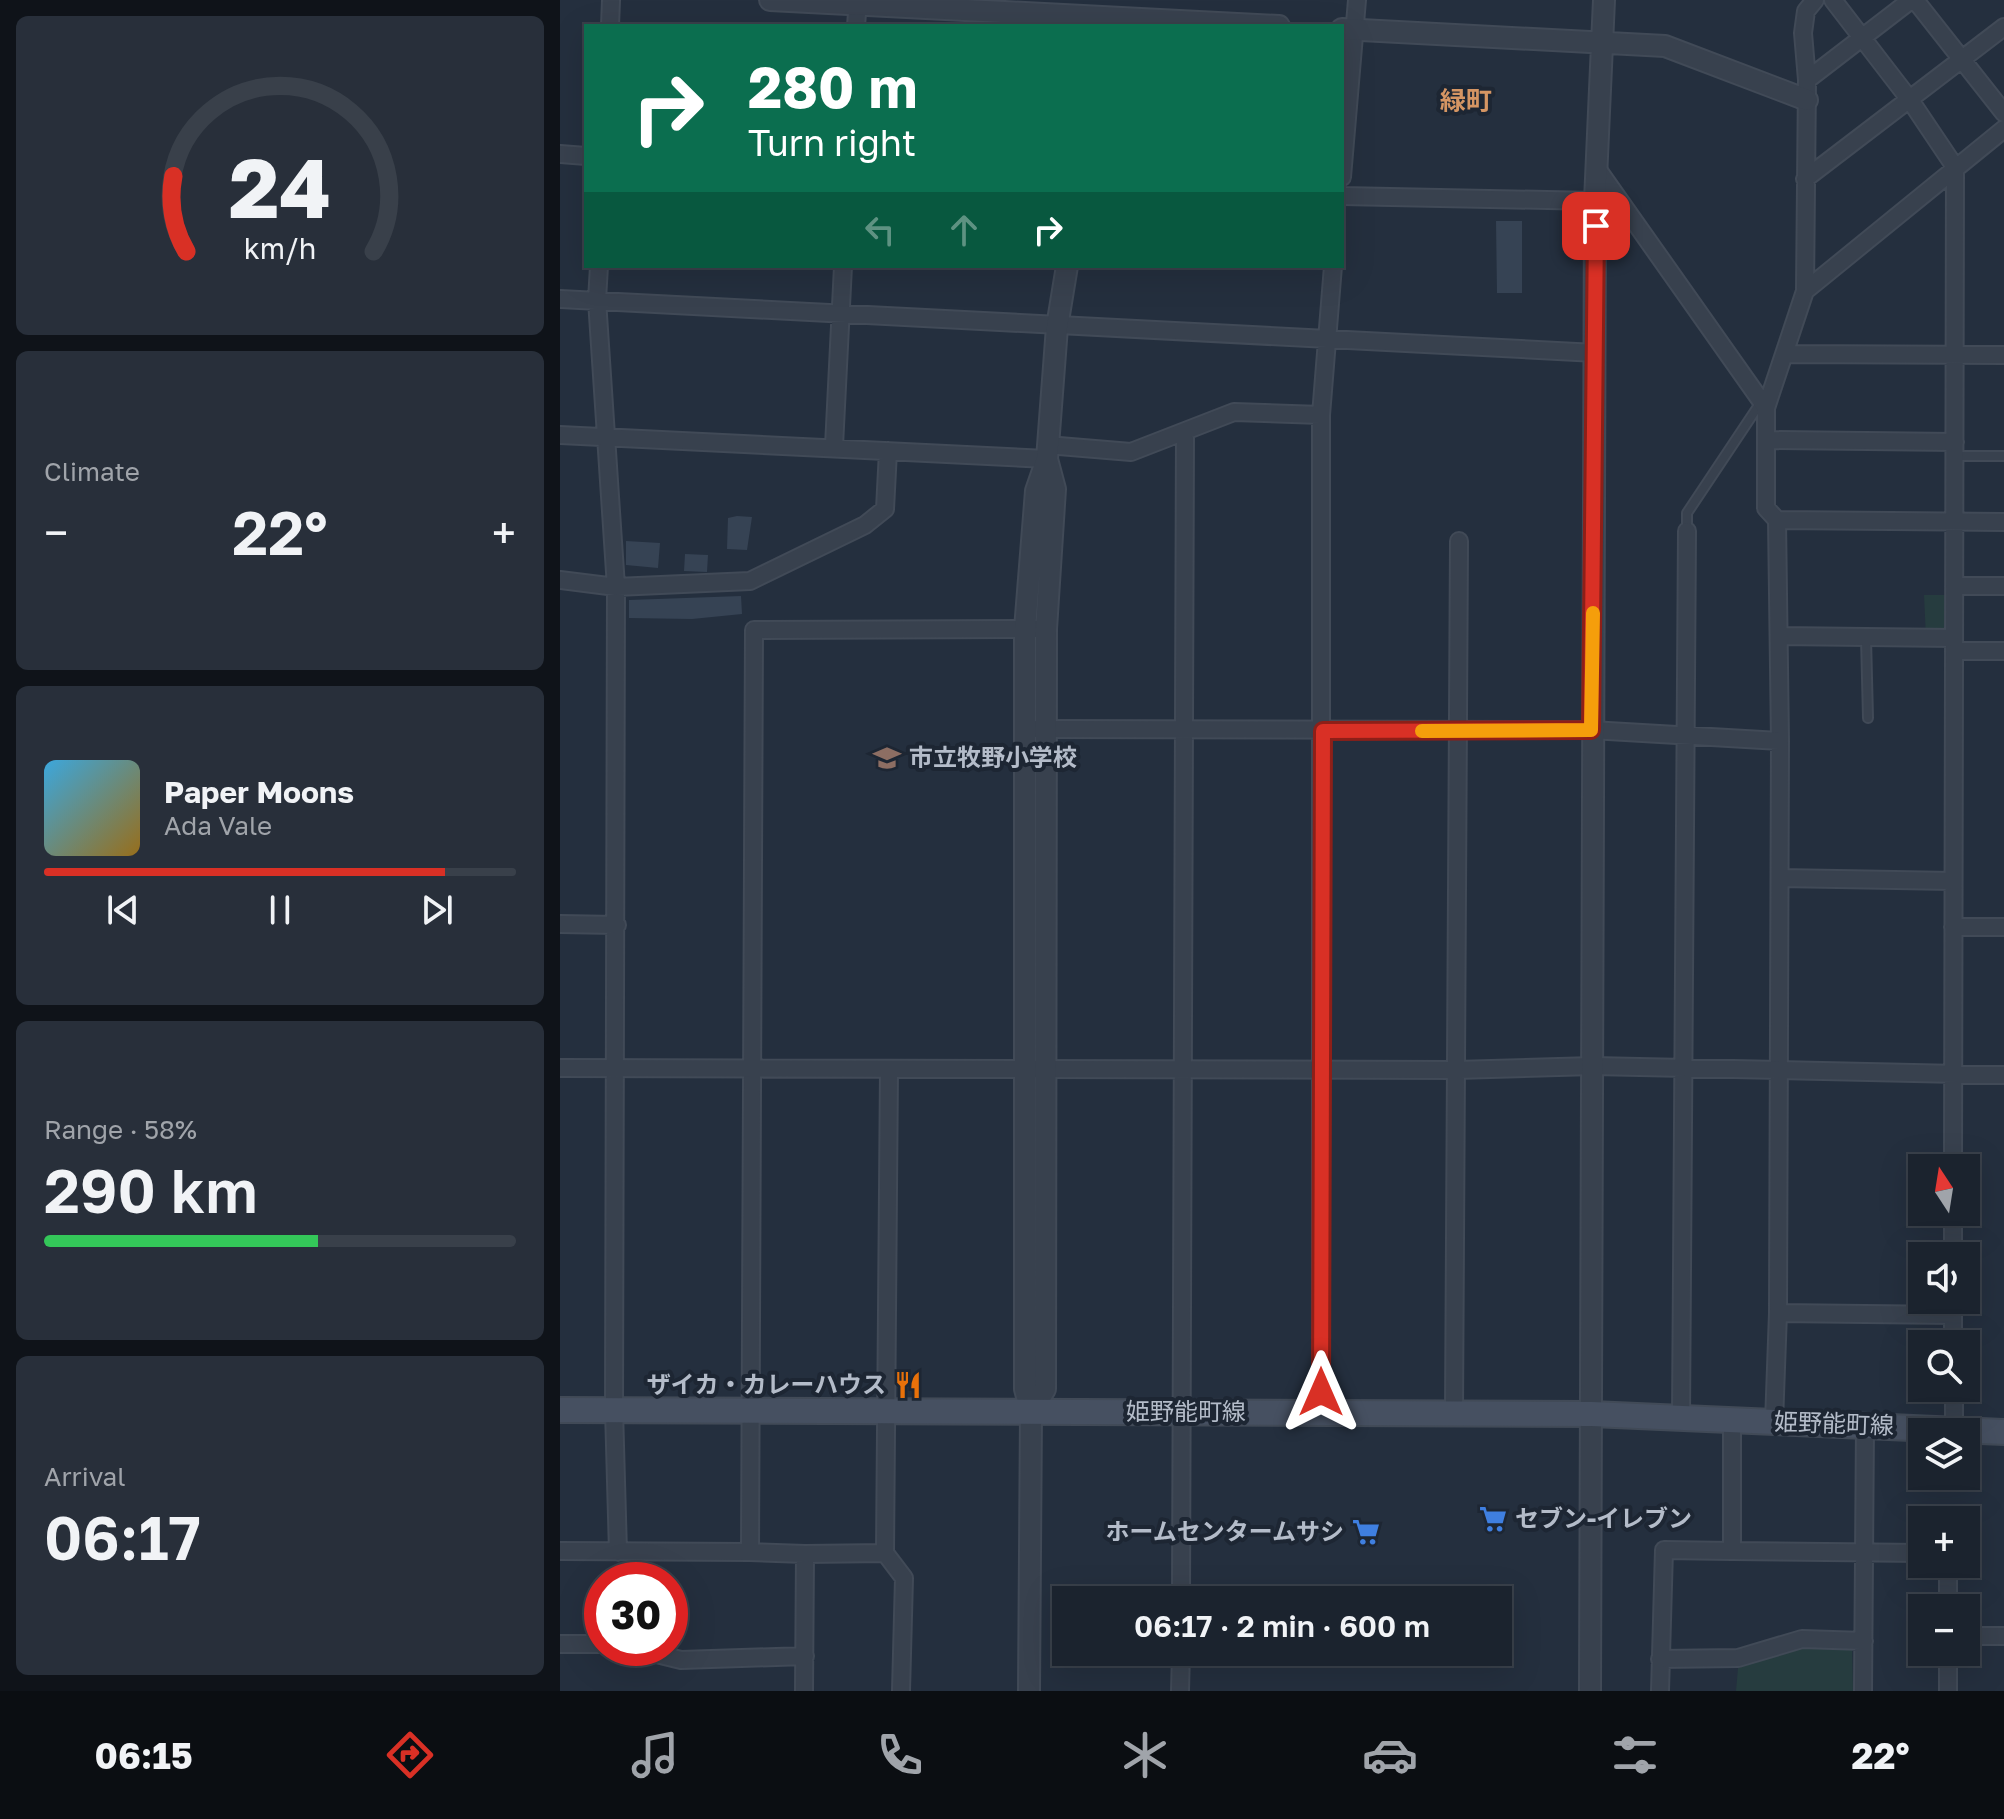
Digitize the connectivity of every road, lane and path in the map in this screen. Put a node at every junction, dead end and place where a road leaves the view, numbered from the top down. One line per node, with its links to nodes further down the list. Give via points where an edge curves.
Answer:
1 (611, 0): 10 (street)
2 (770, 0): 8 (street)
3 (1357, 0): 14 (street)
4 (1604, 0): 16 (street)
5 (1815, 0): 18 (street, via 1806,11 1803,33)
6 (1833, 0): 15 (street)
7 (1913, 0): 15 (street); 17 (street)
8 (857, 2): 9 (street); 11 (street)
9 (1112, 14): 12 (street)
10 (610, 24)
11 (856, 24)
12 (1251, 24)
13 (2004, 27): 17 (street)
14 (1349, 30): 16 (street); 21 (street)
15 (1863, 38): 18 (street); 19 (street)
16 (1599, 40): 18 (street, via 1665,46); 25 (street)
17 (1962, 60): 19 (street); 20 (street)
18 (1807, 90): 27 (street)
19 (1910, 100): 26 (street); 27 (street)
20 (2004, 113)
21 (1344, 135)
22 (2001, 138): 26 (street)
23 (560, 154): 24 (street)
24 (584, 156)
25 (1596, 167): 29 (street); 44 (street)
26 (1955, 167): 34 (street); 42 (street)
27 (1805, 179): 34 (street)
28 (1344, 196): 29 (street)
29 (1595, 201): 40 (street)
30 (599, 268): 36 (street)
31 (843, 268): 37 (street)
32 (1067, 268): 38 (street)
33 (1333, 268): 39 (street)
34 (1805, 291): 41 (street)
35 (560, 299): 36 (street)
36 (597, 300): 37 (street); 48 (street)
37 (841, 313): 38 (street); 50 (street)
38 (1057, 327): 39 (street); 53 (street)
39 (1326, 339): 40 (street); 45 (street)
40 (1596, 353): 74 (street)
41 (1786, 354): 42 (street); 44 (street)
42 (1955, 355): 43 (street); 51 (street)
43 (2004, 355)
44 (1763, 405): 49 (street); 58 (lane, via 1687,513)
45 (1321, 415): 46 (street, via 1234,412); 76 (street)
46 (1185, 432): 53 (street, via 1131,452); 75 (street)
47 (560, 435): 48 (street)
48 (607, 438): 50 (street); 63 (street)
49 (1768, 440): 51 (street); 55 (street, via 1766,508)
50 (834, 446): 52 (street)
51 (1955, 449): 54 (lane); 56 (street)
52 (888, 451): 53 (street); 63 (street, via 885,509 865,525 750,581)
53 (1047, 452): 64 (street, via 1036,491); 65 (street, via 1055,489)
54 (2004, 456)
55 (1777, 520): 56 (street); 66 (street)
56 (1954, 522): 57 (street); 61 (street)
57 (2004, 522)
58 (1687, 531): 77 (street)
59 (1459, 541): 73 (street)
60 (560, 580): 63 (street)
61 (1954, 586): 62 (street); 68 (street)
62 (2004, 586)
63 (616, 587): 82 (street)
64 (1025, 629): 65 (street); 71 (street); 90 (street, via 754,630)
65 (1046, 629): 72 (street)
66 (1779, 636): 67 (street); 78 (street)
67 (1866, 637): 68 (street); 70 (lane)
68 (1954, 645): 69 (street); 80 (street)
69 (2004, 651)
70 (1868, 718)
71 (1024, 728): 72 (street); 88 (street)
72 (1046, 729): 75 (street); 88 (street)
73 (1459, 730): 74 (street); 76 (street); 94 (street)
74 (1591, 730): 77 (street); 85 (street)
75 (1183, 731): 76 (street); 93 (street)
76 (1323, 731): 92 (street)
77 (1686, 735): 78 (street); 89 (street)
78 (1780, 741): 79 (street)
79 (1780, 878): 80 (street); 95 (street)
80 (1953, 881): 83 (street)
81 (560, 924): 82 (street)
82 (617, 925): 86 (street)
83 (1953, 927): 84 (street); 96 (street)
84 (2004, 927)
85 (1593, 1066): 89 (street); 94 (street); 109 (street)
86 (617, 1067): 87 (street); 90 (street); 102 (street)
87 (560, 1068)
88 (1035, 1068): 91 (street); 93 (street); 105 (street, via 1025,1389)
89 (1682, 1068): 95 (street); 110 (street)
90 (751, 1069): 91 (street); 104 (street)
91 (889, 1069): 103 (street)
92 (1321, 1069): 93 (street); 94 (street); 107 (street)
93 (1183, 1070): 106 (street)
94 (1456, 1070): 108 (street)
95 (1778, 1070): 96 (street); 100 (street)
96 (1953, 1073): 97 (street); 98 (street)
97 (2004, 1075)
98 (1953, 1154)
99 (1908, 1309): 100 (street)
100 (1778, 1313): 112 (street)
101 (560, 1410): 102 (main road, 姫野能町線)
102 (614, 1410): 104 (main road, 姫野能町線); 119 (street)
103 (888, 1411): 104 (main road, 姫野能町線); 105 (main road, 姫野能町線); 121 (street)
104 (750, 1412): 120 (street)
105 (1031, 1412): 106 (main road, 姫野能町線); 138 (street)
106 (1183, 1412): 107 (main road, 姫野能町線); 125 (street)
107 (1321, 1412): 108 (main road, 姫野能町線)
108 (1454, 1413): 109 (main road, 姫野能町線)
109 (1592, 1414): 110 (main road, 姫野能町線); 140 (street)
110 (1681, 1418): 111 (main road, 姫野能町線)
111 (1732, 1421): 112 (main road, 姫野能町線); 118 (street)
112 (1774, 1422): 113 (main road, 姫野能町線)
113 (1865, 1426): 114 (main road, 姫野能町線); 122 (street)
114 (1908, 1428)
115 (1980, 1431): 116 (main road, 姫野能町線)
116 (2004, 1432)
117 (560, 1551): 119 (street)
118 (1732, 1551): 122 (street); 132 (street, via 1664,1550)
119 (618, 1552): 120 (street)
120 (750, 1552): 124 (street)
121 (885, 1553): 124 (street); 137 (street, via 904,1578)
122 (1864, 1553): 123 (street); 128 (street)
123 (1908, 1553)
124 (805, 1554): 131 (street)
125 (1181, 1586)
126 (1980, 1636): 127 (street)
127 (2004, 1636)
128 (1864, 1641): 132 (street, via 1802,1639 1738,1658); 142 (street)
129 (560, 1644): 130 (street)
130 (584, 1644)
131 (805, 1656): 133 (street); 136 (street)
132 (1660, 1659): 141 (street)
133 (688, 1660)
134 (1181, 1666): 139 (street)
135 (1948, 1666): 143 (street)
136 (804, 1691)
137 (901, 1691)
138 (1029, 1691)
139 (1180, 1691)
140 (1590, 1691)
141 (1660, 1691)
142 (1863, 1691)
143 (1948, 1691)

